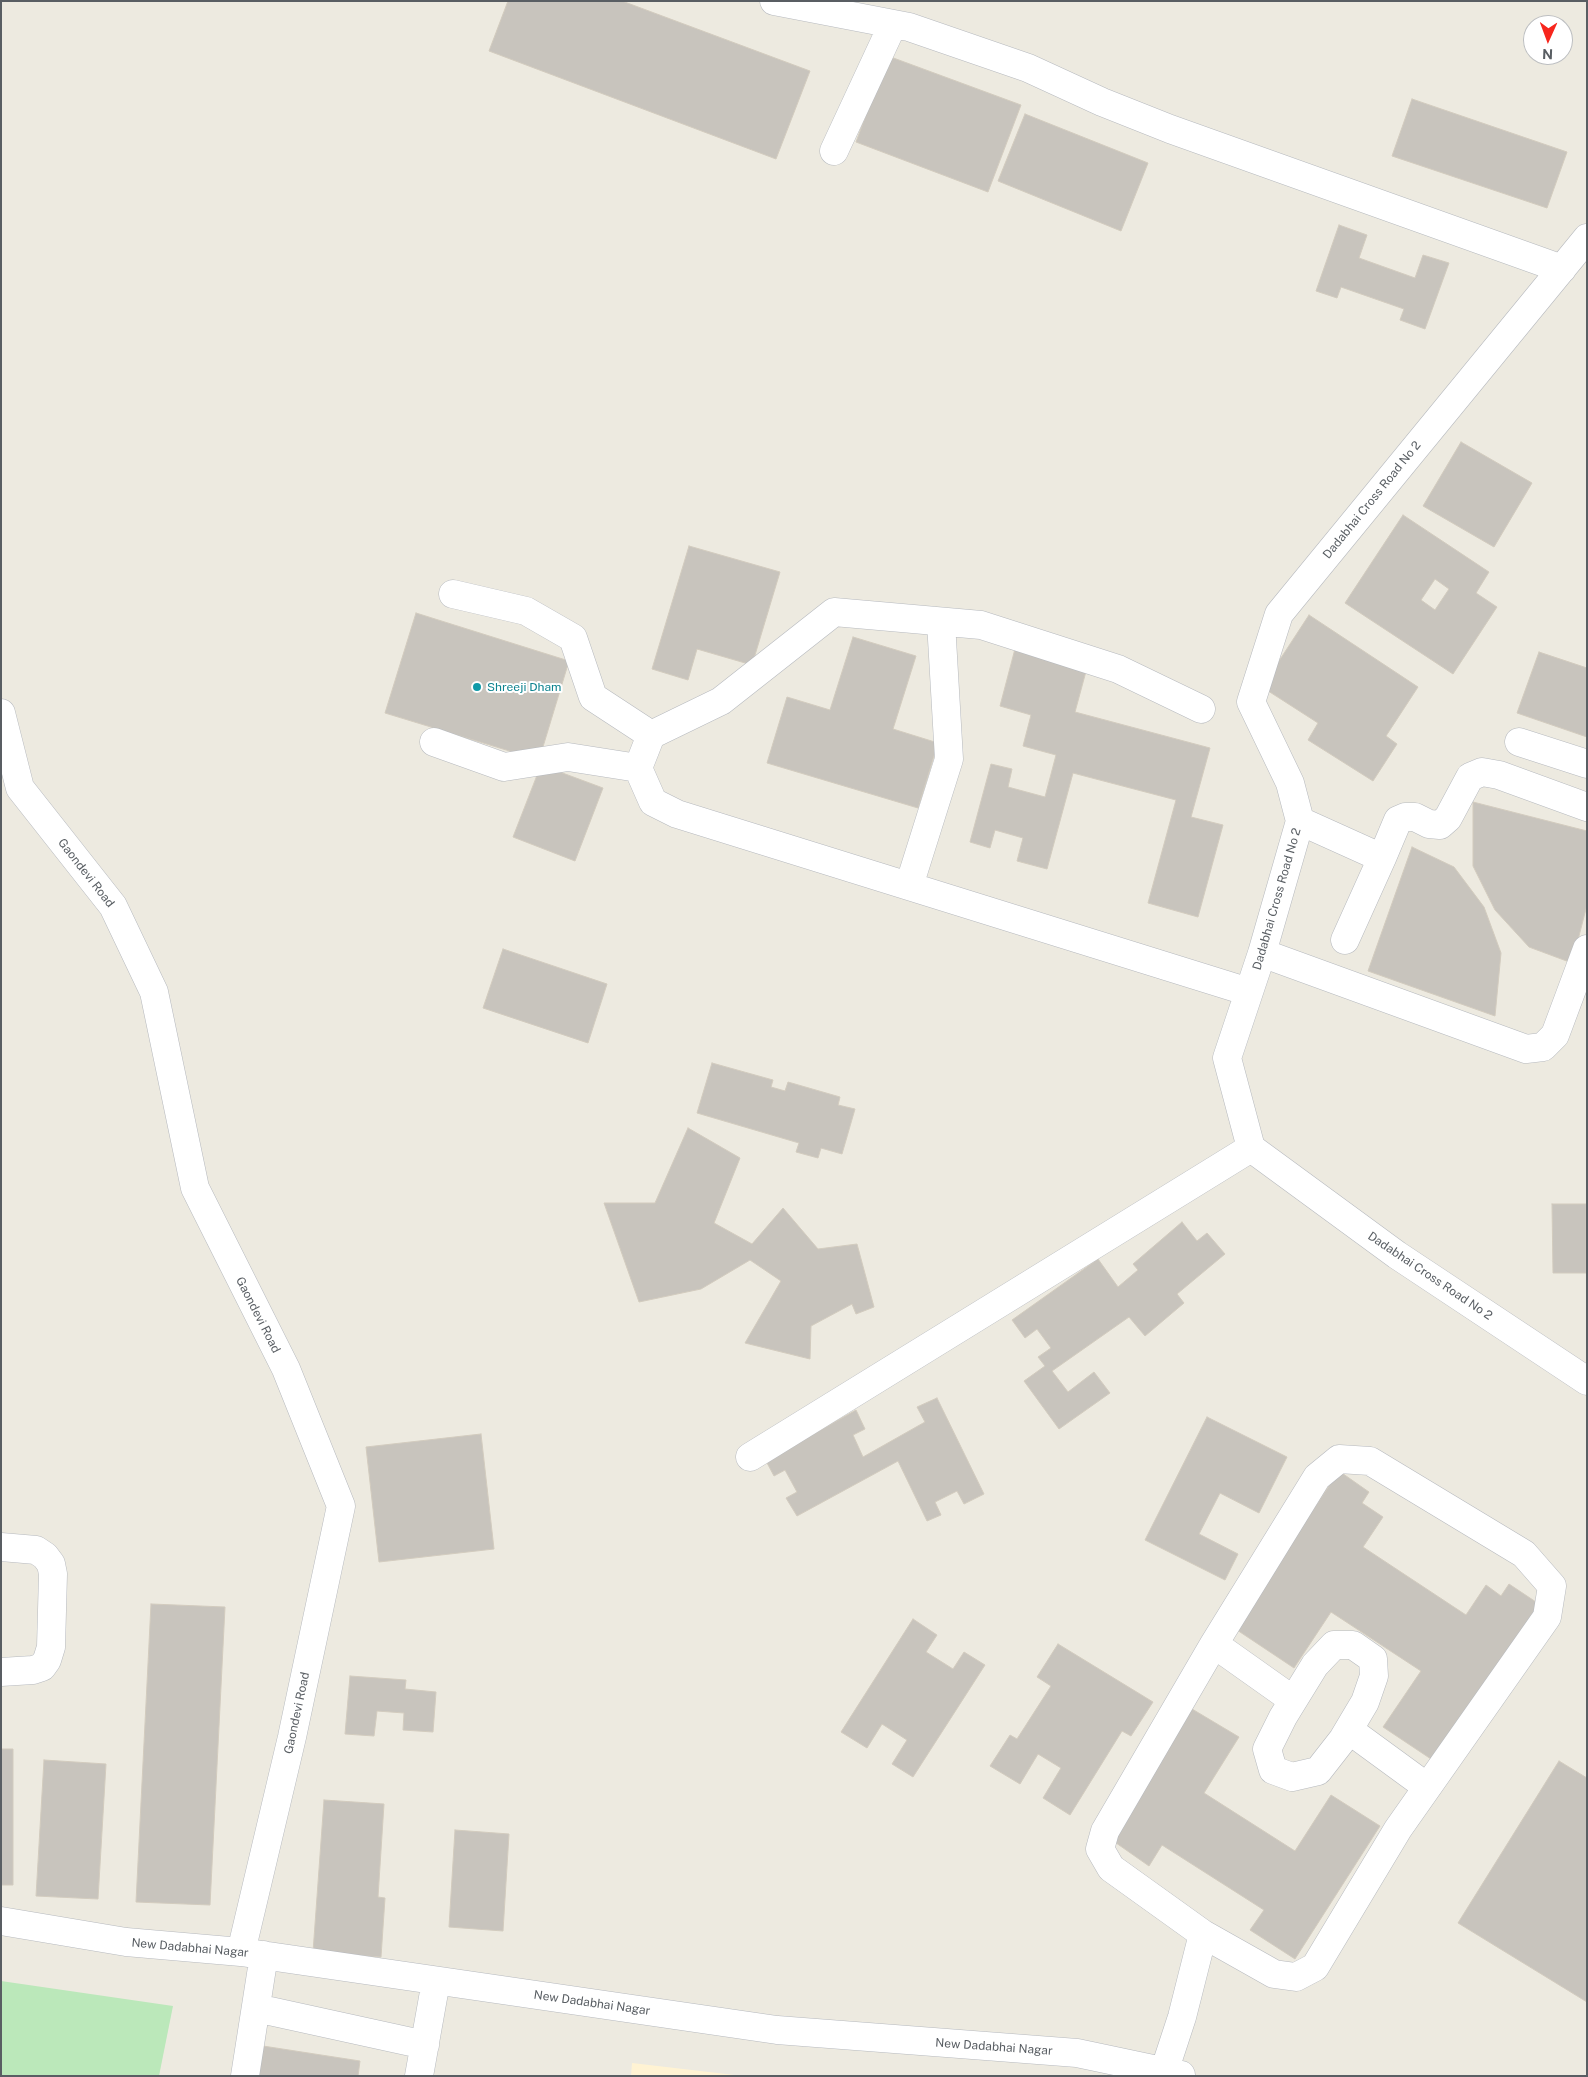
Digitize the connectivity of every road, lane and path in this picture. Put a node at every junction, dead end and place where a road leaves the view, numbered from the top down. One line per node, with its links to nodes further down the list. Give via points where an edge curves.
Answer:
1 (774, 1): 2 (street)
2 (894, 24): 3 (street); 5 (street, via 1028,68 1170,129)
3 (834, 151)
4 (1587, 238): 5 (street, Dadabhai Cross Road No 2)
5 (1562, 269): 16 (street, Dadabhai Cross Road No 2, via 1279,614 1251,702 1290,782)
6 (453, 594): 10 (street, via 526,611 573,638 592,697)
7 (941, 622): 8 (street, via 981,625 1118,669); 10 (street, via 834,612 721,700); 19 (street, via 949,759)
8 (1202, 709)
9 (1, 713): 35 (street, Gaondevi Road, via 20,788 113,906 154,992 195,1188 286,1370 341,1506 292,1737)
10 (651, 734): 14 (street)
11 (434, 742): 14 (street, via 504,767 568,757)
12 (1519, 742): 13 (street)
13 (1587, 764)
14 (638, 768): 19 (street, via 653,802 677,814)
15 (1587, 807): 17 (street, via 1499,775 1482,772 1470,778 1448,818 1440,825 1415,817 1398,820)
16 (1297, 829): 17 (street); 18 (street); 22 (street, Dadabhai Cross Road No 2)
17 (1382, 858): 20 (street)
18 (1349, 863)
19 (909, 886): 23 (street)
20 (1346, 940)
21 (1587, 949): 22 (street, via 1555,1035 1543,1047 1526,1049)
22 (1262, 953): 23 (street, Dadabhai Cross Road No 2)
23 (1250, 992): 24 (street, Dadabhai Cross Road No 2, via 1227,1058)
24 (1251, 1148): 25 (street, Dadabhai Cross Road No 2, via 1398,1255); 26 (street)
25 (1587, 1381)
26 (750, 1457)
27 (1, 1547): 29 (street, via 36,1550 51,1564 53,1574 51,1647 47,1660 42,1667 33,1670)
28 (1214, 1644): 30 (street); 32 (street, via 1317,1476 1339,1459 1370,1461 1524,1554 1552,1586 1547,1617); 34 (street, via 1105,1831 1100,1849 1111,1868)
29 (1, 1672)
30 (1294, 1700): 31 (street, via 1267,1749 1273,1770 1292,1777 1318,1771); 31 (street, via 1314,1664 1334,1646 1353,1645 1373,1659 1374,1676 1365,1702)
31 (1349, 1730): 32 (street)
32 (1427, 1787): 34 (street, via 1315,1967 1296,1977 1274,1974)
33 (1, 1920): 35 (street, New Dadabhai Nagar, via 126,1942)
34 (1203, 1934): 39 (street, via 1182,2018)
35 (252, 1953): 36 (street, New Dadabhai Nagar); 37 (street, Gaondevi Road)
36 (436, 1981): 38 (street); 39 (street, New Dadabhai Nagar, via 777,2030 1077,2053)
37 (256, 2008): 38 (street); 40 (street, Gaondevi Road)
38 (425, 2045): 41 (street)
39 (1173, 2074)
40 (245, 2076)
41 (419, 2076)

